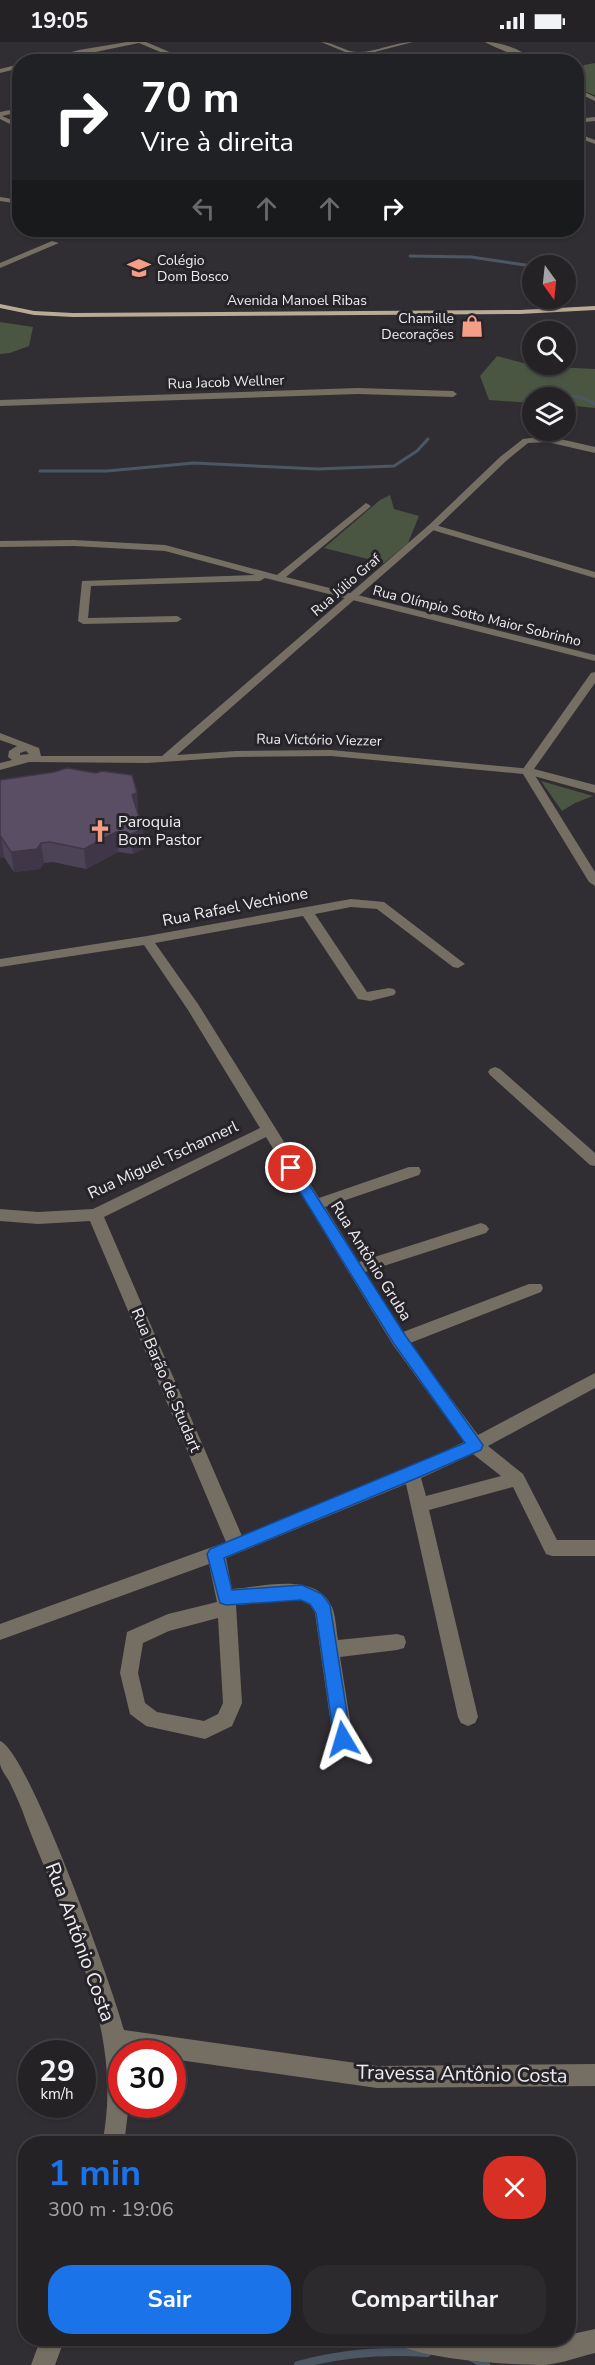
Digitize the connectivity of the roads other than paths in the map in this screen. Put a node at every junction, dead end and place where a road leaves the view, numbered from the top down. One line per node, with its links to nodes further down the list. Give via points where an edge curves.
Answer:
1 (139, 42): 5 (street); 8 (street)
2 (324, 42): 9 (street)
3 (410, 42): 9 (street)
4 (488, 42): 10 (street)
5 (107, 47): 6 (street); 7 (street)
6 (75, 54)
7 (81, 54)
8 (170, 54)
9 (357, 54)
10 (521, 54)
11 (55, 243): 12 (street)
12 (0, 266)
13 (0, 306): 18 (main road, Avenida Manoel Ribas, via 58,315)
14 (595, 308): 15 (main road, Avenida Manoel Ribas)
15 (520, 312): 19 (main road, Avenida Manoel Ribas); 20 (main road)
16 (0, 314): 18 (main road, Avenida Manoel Ribas, via 54,321)
17 (595, 315): 20 (main road, Avenida Manoel Ribas)
18 (215, 317): 19 (main road, Avenida Manoel Ribas)
19 (256, 317): 20 (main road, Avenida Manoel Ribas)
20 (498, 319)
21 (453, 394): 22 (street, Rua Jacob Wellner, via 358,391)
22 (0, 403)
23 (595, 450): 25 (street, Rua Júlio Graf, via 547,439 526,441)
24 (366, 506): 28 (street)
25 (432, 527): 27 (street); 29 (street, Rua Júlio Graf)
26 (0, 544): 28 (street, Rua Olímpio Sotto Maior Sobrinho, via 165,548)
27 (595, 575)
28 (275, 578): 29 (street, Rua Olímpio Sotto Maior Sobrinho); 30 (street, via 86,584 83,621)
29 (351, 598): 31 (street, Rua Olímpio Sotto Maior Sobrinho); 36 (street, Rua Júlio Graf)
30 (177, 620)
31 (595, 658)
32 (595, 675): 38 (street)
33 (0, 738): 34 (street, Rua Victório Viezzer); 35 (street, Rua Victório Viezzer)
34 (13, 754): 35 (street, via 18,749); 37 (street)
35 (29, 754): 36 (street, Rua Victório Viezzer, via 110,761); 37 (street)
36 (165, 759): 38 (street, Rua Victório Viezzer, via 331,753)
37 (0, 765)
38 (527, 771): 39 (street, Rua Victório Viezzer); 40 (street)
39 (595, 789)
40 (595, 882)
41 (306, 910): 42 (street, Rua Rafael Vechione); 44 (street, Rua Rafael Vechione, via 351,903 380,905); 45 (street, via 363,996)
42 (147, 940): 43 (street, Rua Rafael Vechione); 47 (street, Rua Antônio Gruba)
43 (0, 963)
44 (458, 964)
45 (389, 992)
46 (495, 1072): 48 (street)
47 (268, 1130): 50 (street, Rua Antônio Gruba); 52 (street, Rua Miguel Tschannerl)
48 (595, 1161)
49 (414, 1171): 50 (street)
50 (315, 1205): 54 (street, Rua Antônio Gruba)
51 (0, 1215): 52 (street, Rua Miguel Tschannerl)
52 (95, 1215): 62 (street, Rua Barão de Studart)
53 (481, 1229): 54 (street)
54 (355, 1269): 56 (street, Rua Antônio Gruba)
55 (535, 1288): 56 (street)
56 (399, 1340): 58 (street, Rua Antônio Gruba)
57 (595, 1380): 58 (street)
58 (475, 1445): 59 (street); 60 (street, Rua Antônio Gruba)
59 (412, 1474): 61 (street); 62 (street)
60 (517, 1479): 61 (street); 63 (street, via 552,1548)
61 (418, 1505): 69 (street)
62 (237, 1546): 64 (street)
63 (595, 1548)
64 (216, 1554): 65 (street); 66 (street)
65 (226, 1603): 65 (street, via 233,1703 225,1720 205,1730 153,1720 137,1708 129,1673 134,1638 156,1625); 68 (street, via 302,1592 316,1599 324,1610)
66 (0, 1632)
67 (397, 1642): 68 (street)
68 (331, 1649): 70 (street)
69 (468, 1717)
70 (343, 1739)
71 (0, 1750): 72 (street, Rua Antônio Costa, via 31,1809 82,1937)
72 (115, 2040)
73 (186, 2050): 74 (street, Travessa Antônio Costa, via 377,2077)
74 (595, 2075)
75 (119, 2118): 76 (street, Rua Antônio Costa)
76 (115, 2136)
77 (595, 2341): 81 (street)
78 (50, 2346): 82 (street)
79 (446, 2346): 80 (street, via 532,2356)
80 (574, 2346)
81 (576, 2346)
82 (43, 2365)

